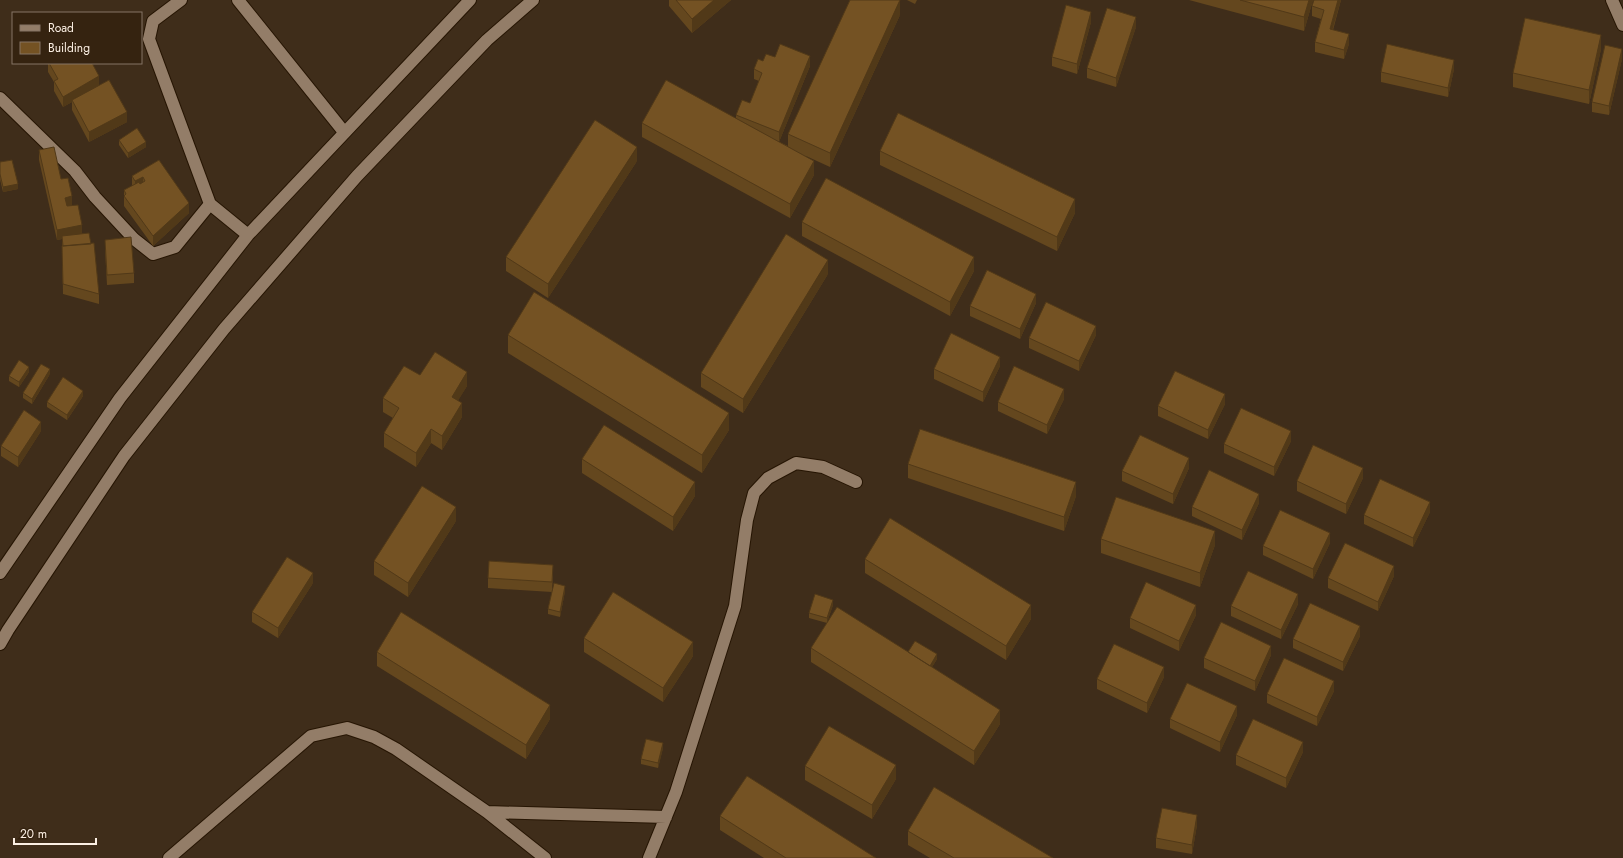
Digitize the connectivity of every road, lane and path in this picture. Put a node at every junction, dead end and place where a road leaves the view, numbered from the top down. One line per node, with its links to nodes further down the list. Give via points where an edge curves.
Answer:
1 (181, 0): 9 (street, via 153,22 149,39)
2 (238, 0): 8 (street)
3 (470, 0): 8 (street)
4 (533, 0): 14 (street, via 487,40 357,176 224,329 124,456)
5 (1612, 0): 6 (street)
6 (1623, 25)
7 (0, 98): 9 (street, via 75,171 134,239 153,254 175,247)
8 (344, 132): 10 (street)
9 (210, 204): 10 (street)
10 (248, 235): 12 (street, via 120,398)
11 (856, 482): 16 (street, via 823,467 796,462 768,478 754,493 747,520 735,606)
12 (4, 561): 13 (street)
13 (0, 573)
14 (0, 644)
15 (487, 812): 16 (street); 17 (street, via 374,736 346,728 311,736); 18 (street)
16 (666, 817): 19 (street)
17 (169, 858)
18 (545, 858)
19 (649, 858)

